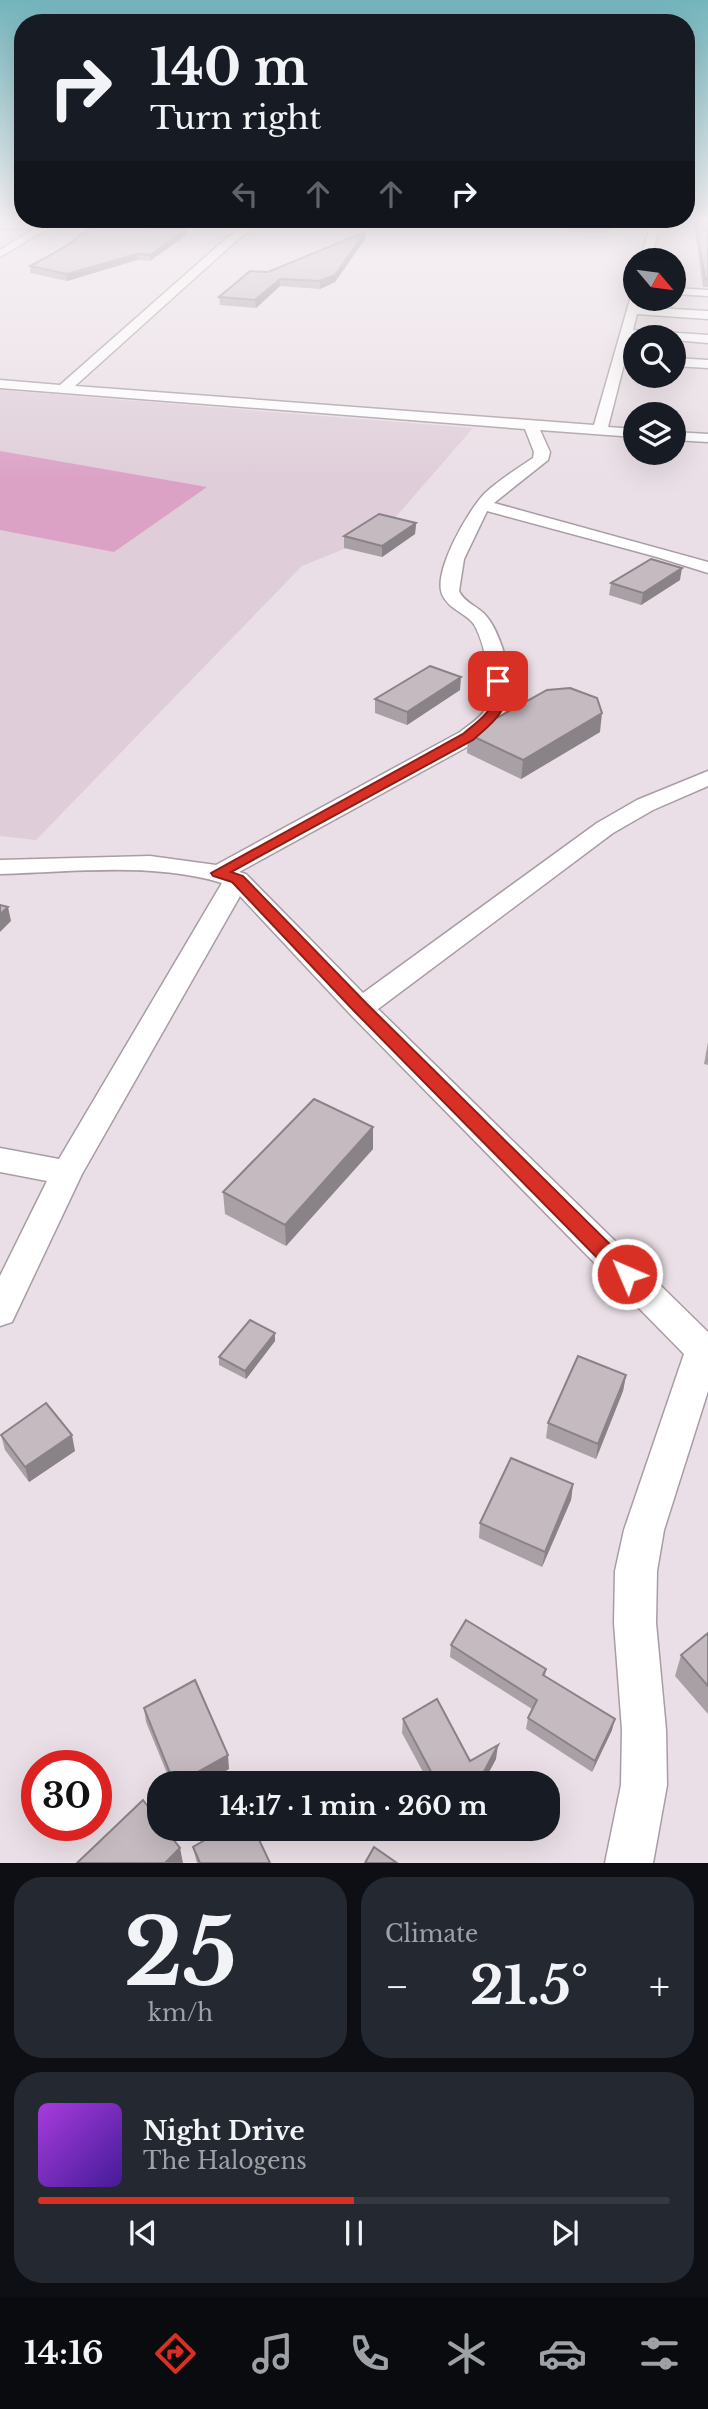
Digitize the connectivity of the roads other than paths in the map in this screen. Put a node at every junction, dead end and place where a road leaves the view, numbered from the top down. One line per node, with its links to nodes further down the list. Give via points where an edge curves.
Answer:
1 (158, 305): 12 (street)
2 (686, 312): 3 (street)
3 (708, 315)
4 (686, 337): 5 (street)
5 (708, 339)
6 (623, 344): 7 (street)
7 (619, 358): 8 (street); 14 (street)
8 (623, 358)
9 (686, 363): 10 (street)
10 (708, 364)
11 (0, 384): 12 (street)
12 (63, 389): 13 (street)
13 (531, 426): 14 (street); 18 (street, via 542,453 540,460)
14 (600, 430): 15 (street)
15 (623, 432)
16 (686, 437): 17 (street)
17 (708, 438)
18 (483, 505): 19 (street); 22 (street, via 454,565 449,588 454,600 489,631 501,697 494,714 468,737)
19 (708, 568)
20 (708, 778): 23 (street, via 605,828)
21 (0, 867): 22 (street, via 150,863)
22 (228, 876): 23 (street); 25 (street)
23 (361, 1008): 27 (street)
24 (0, 1160): 25 (street)
25 (67, 1173): 26 (street)
26 (0, 1312)
27 (705, 1352): 28 (street, via 644,1530 636,1571 644,1786)
28 (629, 1863)

